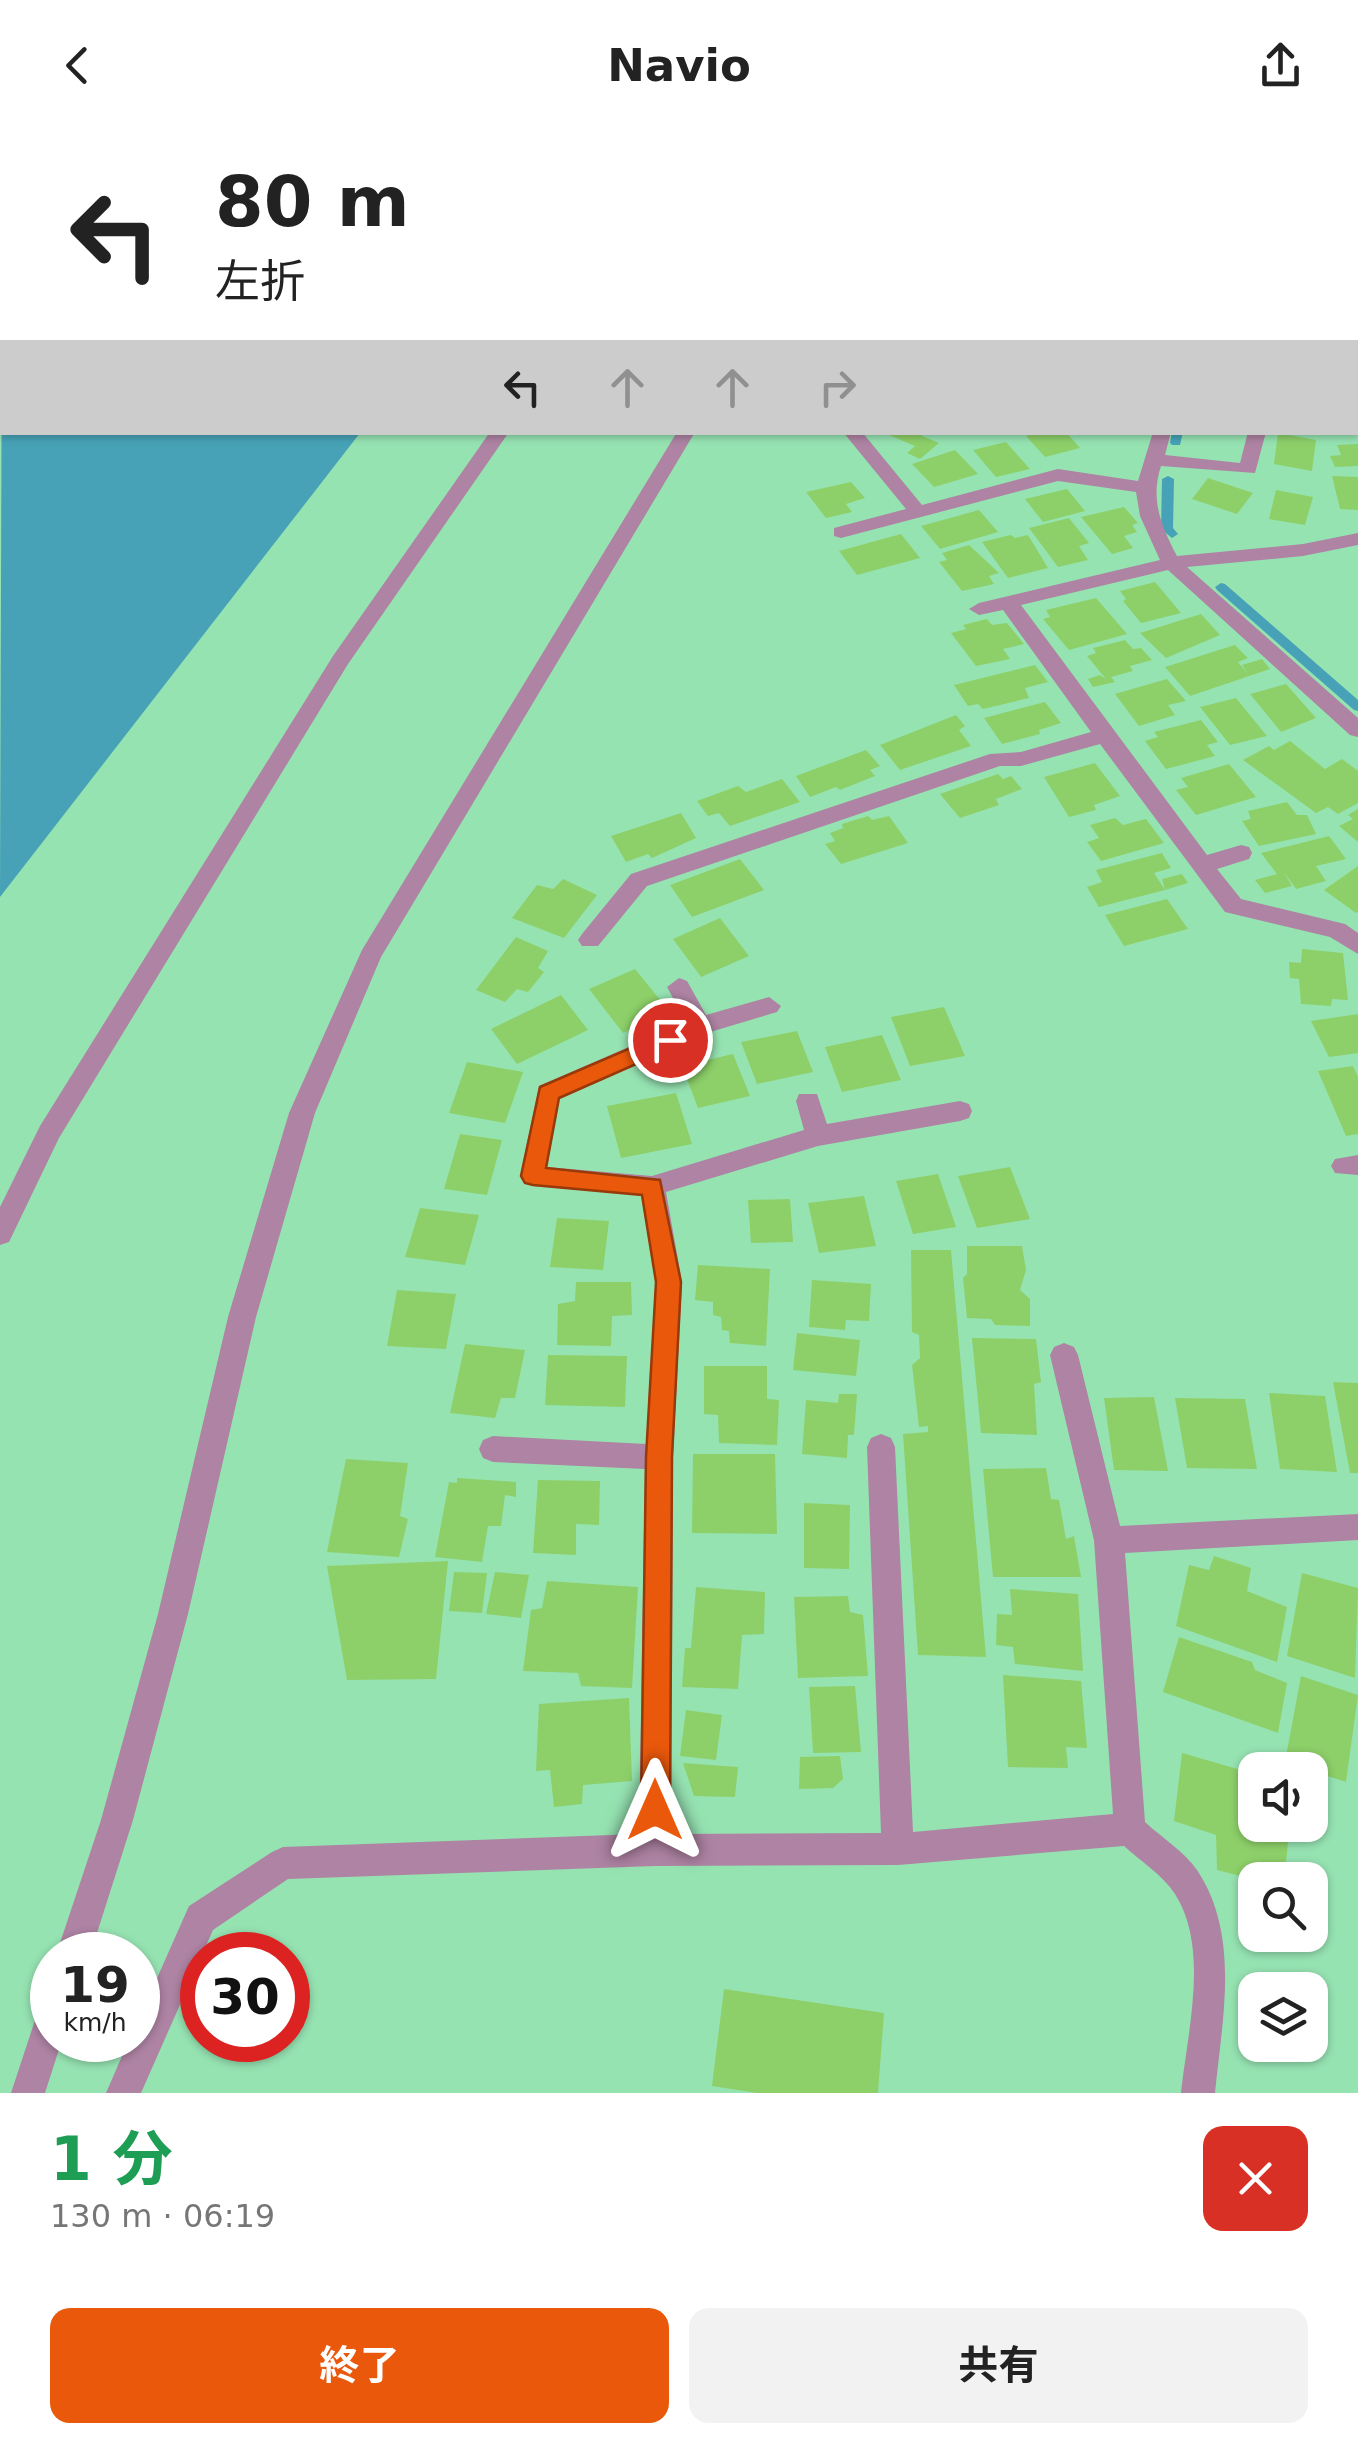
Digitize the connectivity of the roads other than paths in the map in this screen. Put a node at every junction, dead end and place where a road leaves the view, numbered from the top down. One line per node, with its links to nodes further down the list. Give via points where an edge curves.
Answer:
1 (498, 435): 31 (street, via 340,661 49,1133)
2 (684, 435): 41 (street, via 370,956 302,1112 242,1316 122,1802)
3 (854, 435): 8 (street)
4 (1161, 435): 6 (street)
5 (1256, 435): 6 (street, via 1248,469)
6 (1157, 460): 7 (street)
7 (1145, 488): 8 (street, via 1058,475); 11 (street)
8 (918, 512): 9 (street)
9 (841, 532)
10 (1358, 538): 11 (street)
11 (1171, 564): 12 (street); 14 (street)
12 (1008, 602): 13 (street); 15 (street)
13 (979, 609)
14 (1358, 730)
15 (1105, 735): 16 (street); 21 (street)
16 (902, 791): 17 (street); 18 (street)
17 (919, 812)
18 (770, 839): 20 (street); 22 (street, via 639,880)
19 (1242, 852): 21 (street)
20 (785, 859)
21 (1202, 865): 23 (street, via 1233,906 1337,930)
22 (590, 940)
23 (1358, 945)
24 (679, 987): 26 (street)
25 (770, 1006): 26 (street)
26 (700, 1026): 30 (street, via 548,1093 533,1176)
27 (808, 1101): 29 (street)
28 (960, 1111): 29 (street)
29 (818, 1136): 30 (street)
30 (652, 1186): 35 (street, via 668,1282)
31 (0, 1234)
32 (1064, 1355): 37 (street)
33 (881, 1447): 40 (street)
34 (492, 1449): 35 (street)
35 (659, 1457): 39 (street)
36 (1358, 1527): 37 (street)
37 (1109, 1540): 38 (street)
38 (1130, 1829): 40 (street); 45 (street, via 1183,1877 1203,1911 1209,1945)
39 (655, 1850): 40 (street); 44 (street, via 283,1863 201,1918)
40 (898, 1850)
41 (80, 1932)
42 (38, 2062): 43 (street)
43 (28, 2093)
44 (123, 2093)
45 (1198, 2093)

